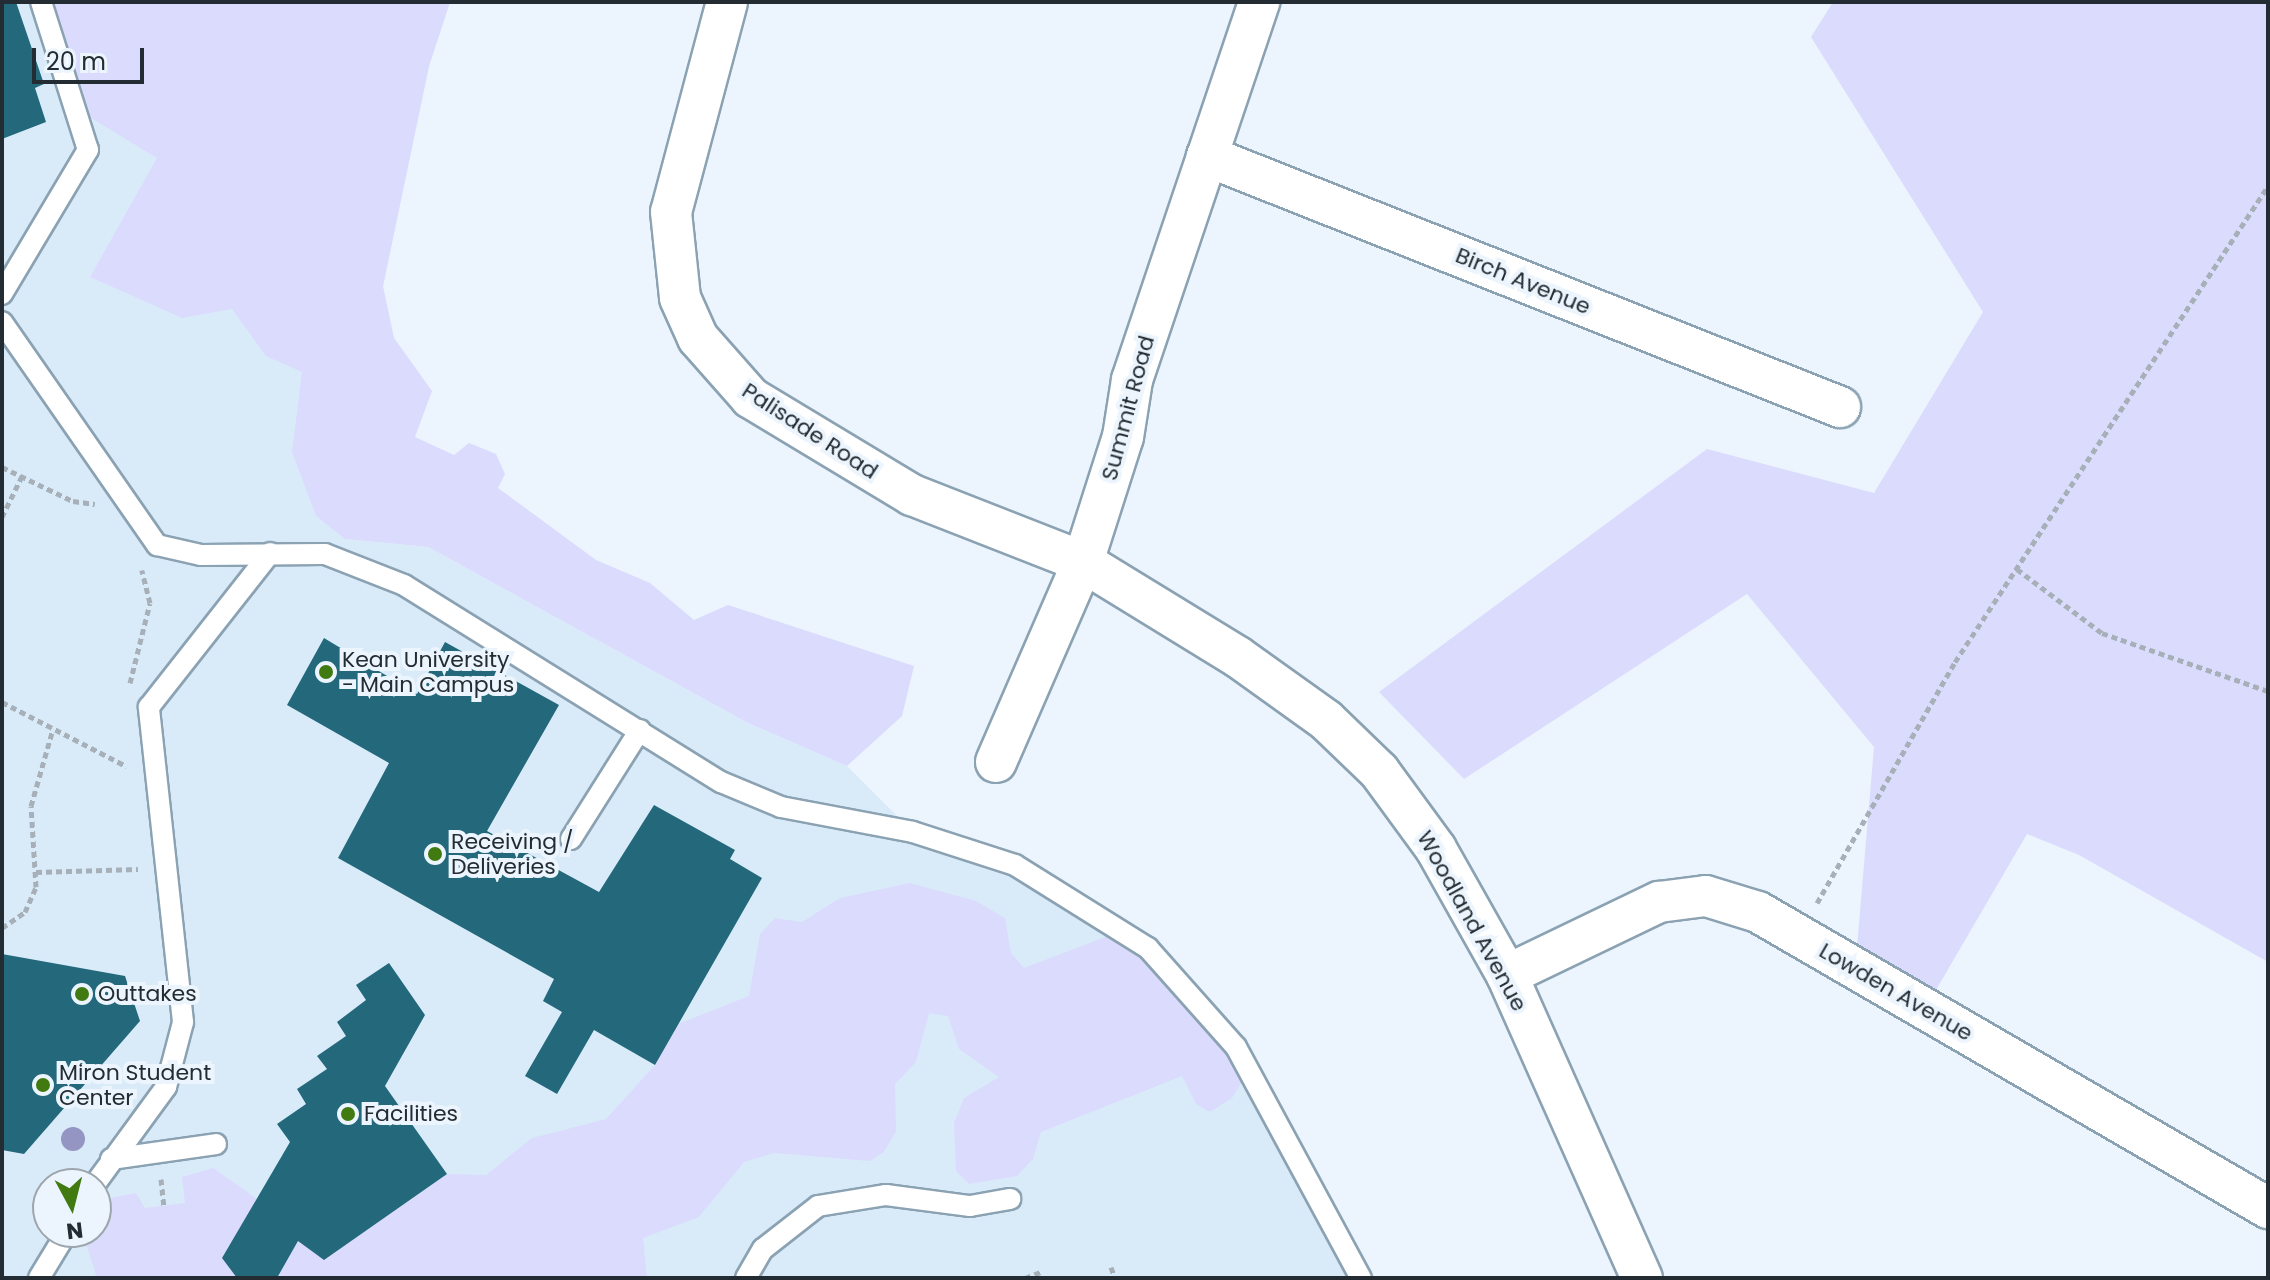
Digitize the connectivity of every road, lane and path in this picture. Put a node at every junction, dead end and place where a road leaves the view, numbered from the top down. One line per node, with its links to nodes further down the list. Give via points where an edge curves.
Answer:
1 (41, 2): 6 (lane, via 88,150)
2 (727, 2): 14 (street, Palisade Road, via 671,212 680,298 698,338 751,398 912,495)
3 (1259, 2): 4 (street, Summit Road)
4 (1207, 156): 8 (street, Birch Avenue); 14 (street, Summit Road, via 1132,380 1123,437)
5 (2268, 186): 15 (path)
6 (2, 294)
7 (2, 322): 13 (lane, via 157,545 201,555)
8 (1840, 407)
9 (2, 467): 10 (path)
10 (22, 476): 11 (path, via 73,501); 12 (path)
11 (98, 504)
12 (2, 517)
13 (270, 553): 19 (lane, via 325,554 404,585); 29 (lane, via 149,707 183,1022 166,1087)
14 (1083, 562): 20 (street, Summit Road); 27 (street, Woodland Avenue, via 1238,657 1326,720 1379,771 1436,849)
15 (2017, 569): 16 (path, via 2102,633); 26 (path, via 1900,754)
16 (2268, 691)
17 (2, 702): 18 (path)
18 (53, 729): 21 (path); 24 (path, via 34,784)
19 (640, 730): 22 (lane); 41 (lane, via 721,782 781,807 913,832 1015,865 1148,948 1236,1047)
20 (996, 762)
21 (135, 770)
22 (571, 839)
23 (138, 869): 24 (path)
24 (36, 872): 25 (path, via 25,912)
25 (2, 928)
26 (1799, 936): 27 (street, Lowden Avenue, via 1758,912 1706,896 1659,902); 32 (street, Lowden Avenue)
27 (1507, 975): 42 (street, Woodland Avenue)
28 (216, 1144): 29 (lane)
29 (111, 1159): 30 (lane)
30 (105, 1168)
31 (1010, 1199): 38 (lane, via 970,1206 886,1195 818,1206 763,1249)
32 (2268, 1208)
33 (57, 1248): 37 (lane)
34 (1111, 1267): 40 (path)
35 (1025, 1269): 39 (path)
36 (1041, 1272): 39 (path)
37 (39, 1278)
38 (746, 1278)
39 (1027, 1278)
40 (1115, 1278)
41 (1361, 1278)
42 (1642, 1278)

